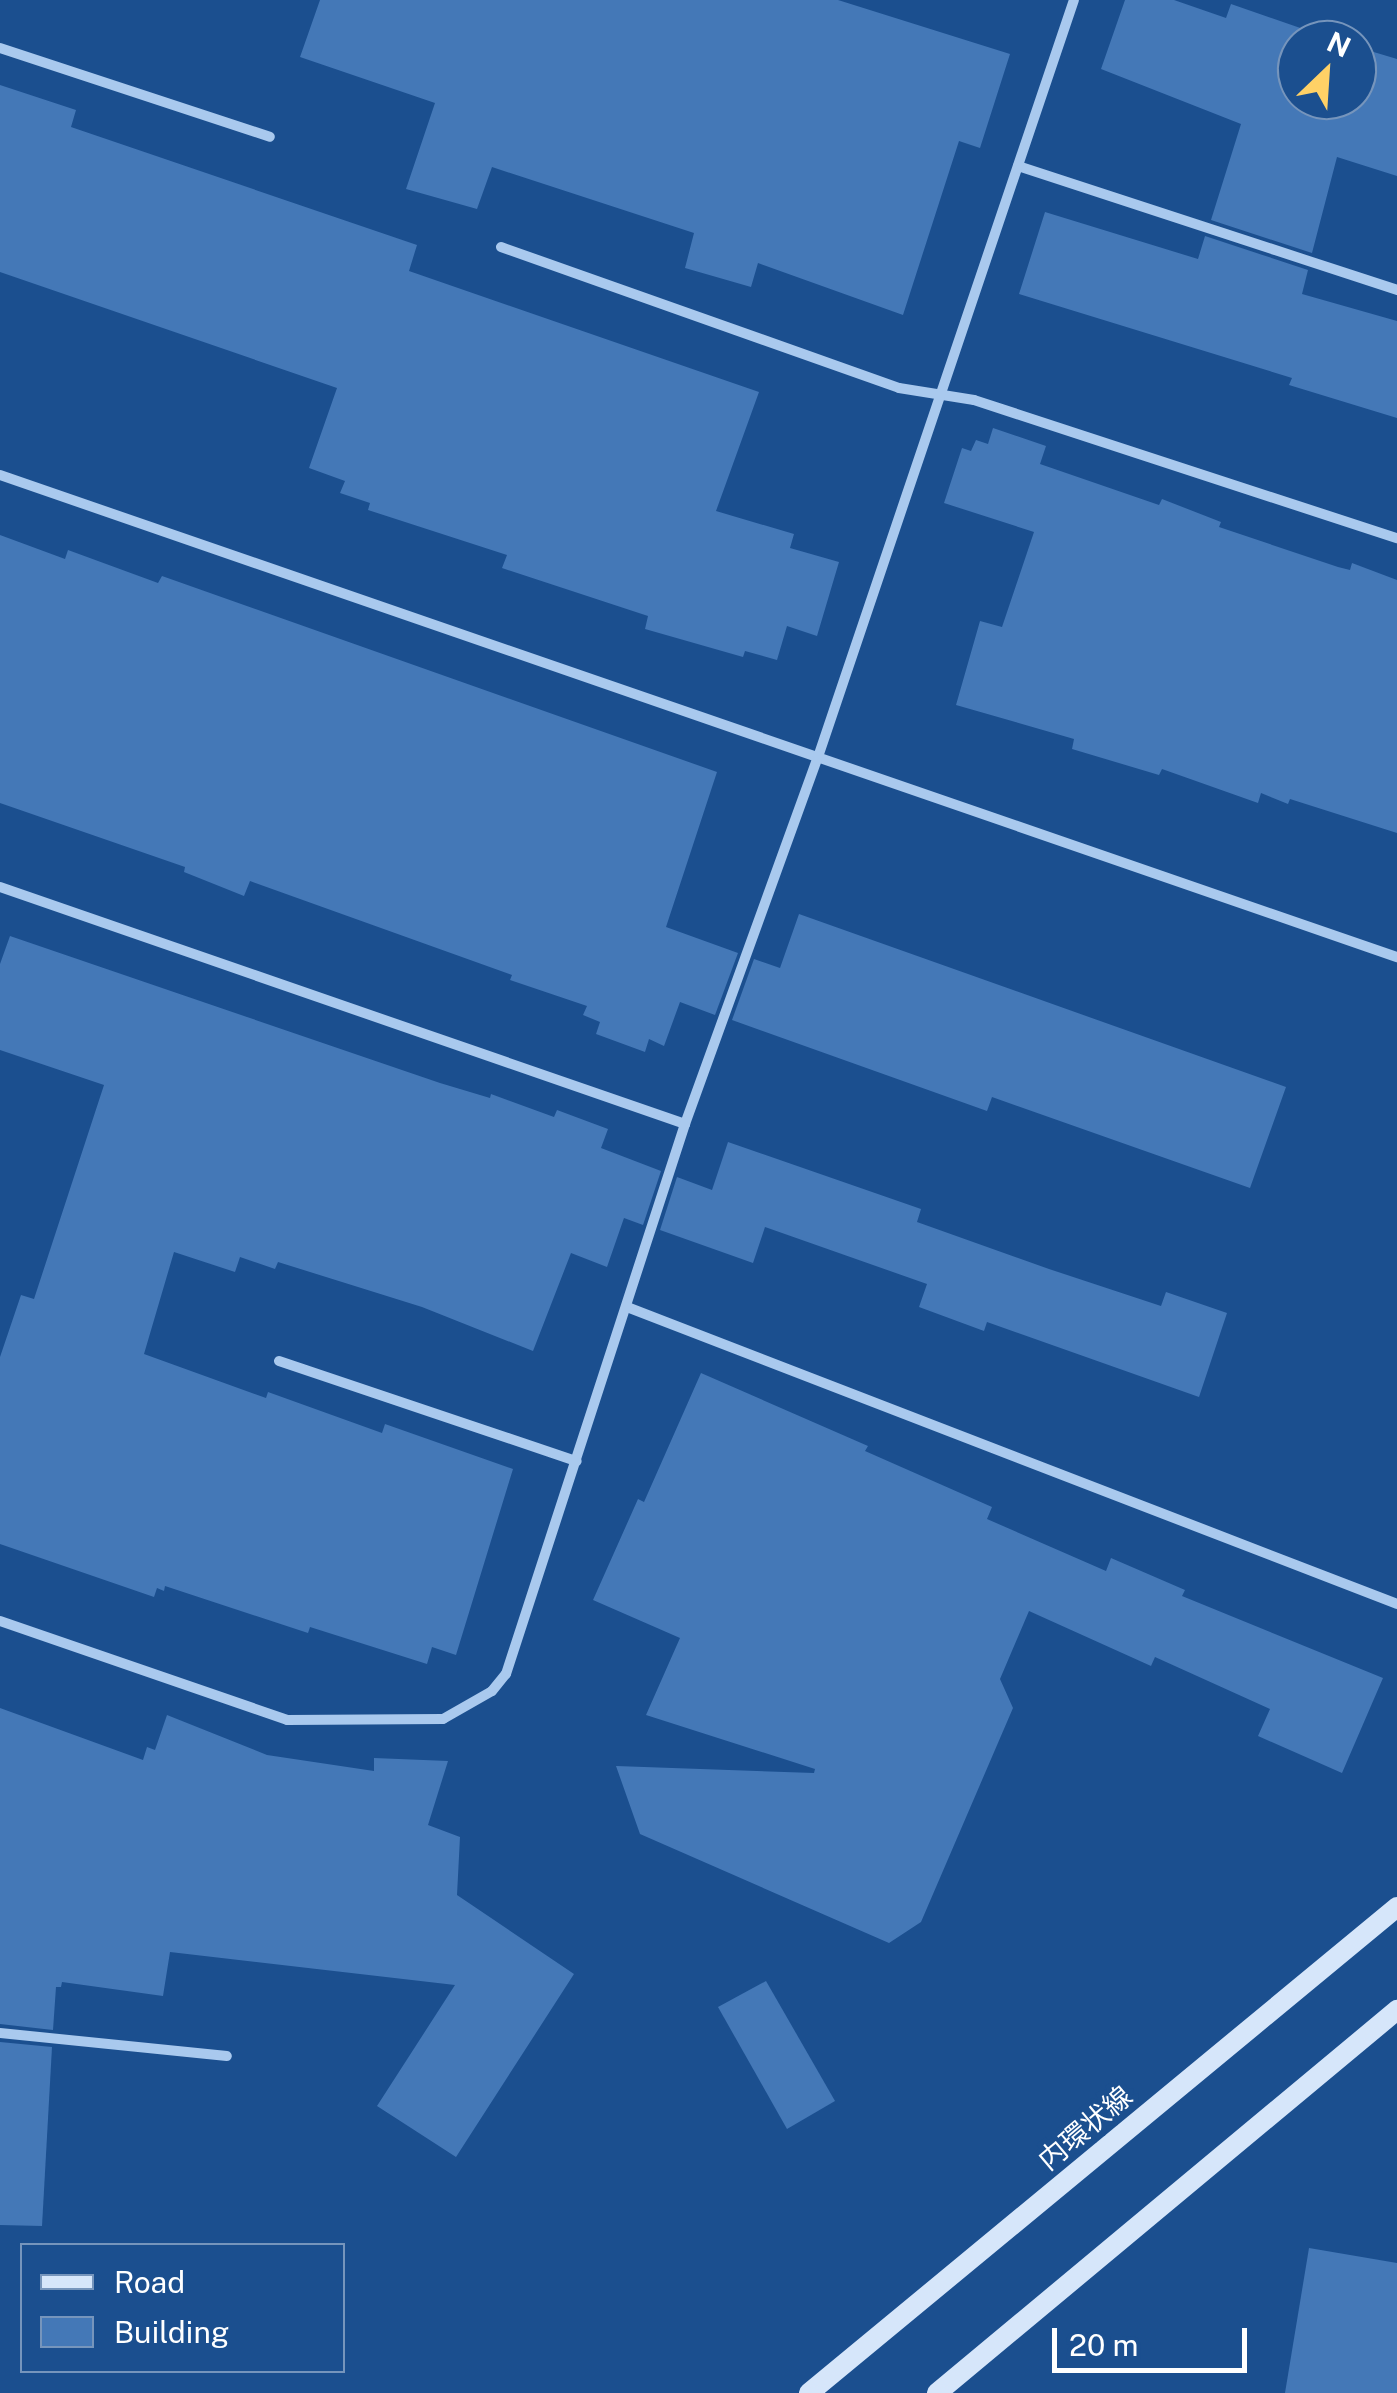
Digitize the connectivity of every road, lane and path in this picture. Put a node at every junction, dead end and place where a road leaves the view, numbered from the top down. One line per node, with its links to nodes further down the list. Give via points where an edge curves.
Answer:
1 (1074, 0): 4 (street)
2 (0, 48): 3 (street)
3 (270, 137)
4 (1018, 166): 6 (street); 7 (street)
5 (501, 247): 7 (street, via 899,388)
6 (1397, 290)
7 (940, 394): 9 (street); 10 (street)
8 (0, 475): 10 (street)
9 (1397, 538)
10 (818, 757): 12 (street); 13 (street)
11 (0, 887): 13 (street)
12 (1397, 957)
13 (685, 1124): 14 (street)
14 (626, 1307): 16 (street); 17 (street)
15 (278, 1361): 16 (street)
16 (577, 1462): 18 (street, via 506,1674 492,1691 443,1718 287,1720)
17 (1397, 1604)
18 (0, 1621)
19 (1397, 1908): 23 (street, 内環状線)
20 (1397, 2010): 24 (street)
21 (0, 2033): 22 (street)
22 (227, 2056)
23 (809, 2393)
24 (937, 2393)

